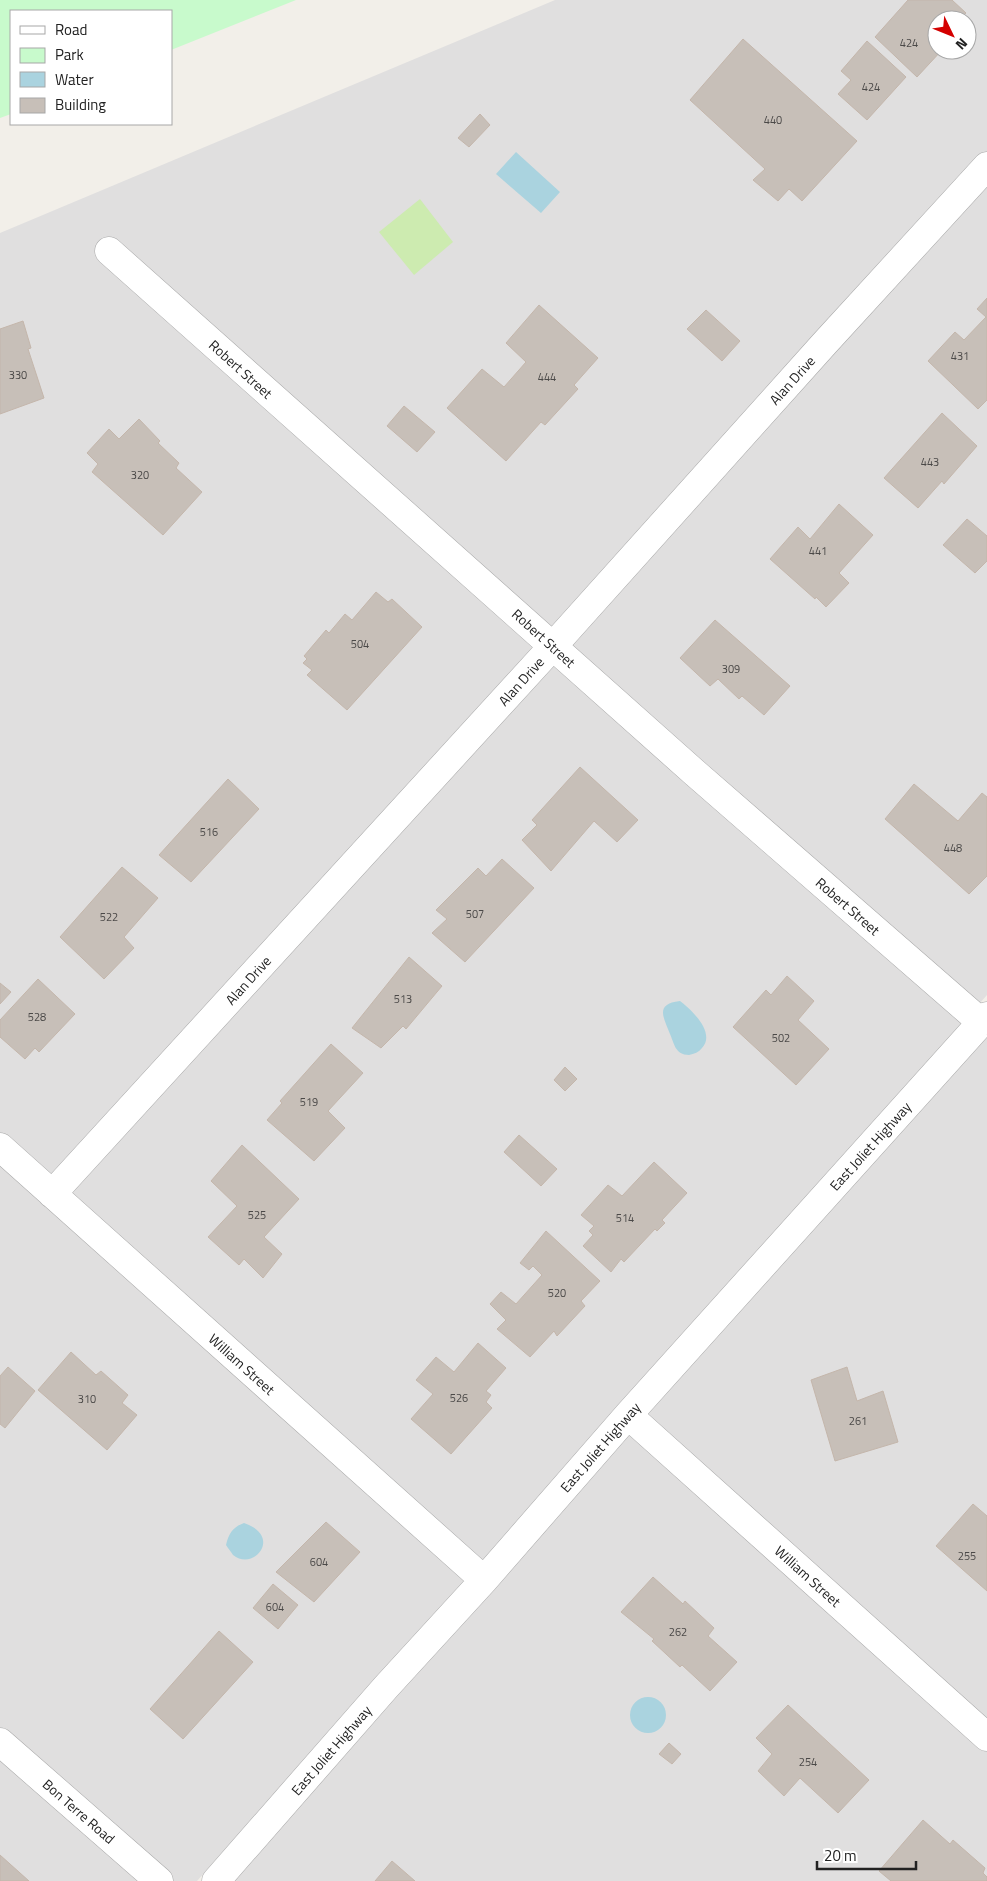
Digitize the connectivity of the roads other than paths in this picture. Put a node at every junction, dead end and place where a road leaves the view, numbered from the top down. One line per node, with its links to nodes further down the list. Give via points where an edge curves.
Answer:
1 (987, 166): 3 (street, Alan Drive)
2 (109, 251): 3 (street, Robert Street)
3 (553, 646): 4 (street, Robert Street); 6 (street, Alan Drive)
4 (984, 1019): 7 (street, East Joliet Highway)
5 (0, 1147): 6 (street, William Street)
6 (52, 1194): 8 (street, William Street)
7 (628, 1415): 8 (street, East Joliet Highway); 9 (street, William Street)
8 (484, 1580): 12 (street, East Joliet Highway)
9 (987, 1737)
10 (0, 1742): 11 (street, Bon Terre Road)
11 (159, 1881)
12 (216, 1881)

